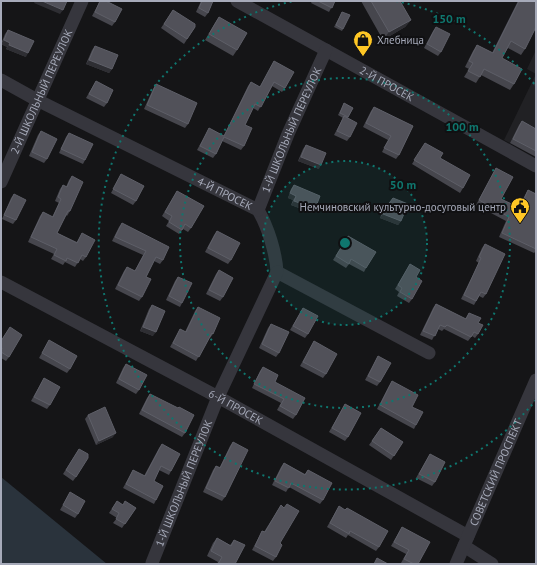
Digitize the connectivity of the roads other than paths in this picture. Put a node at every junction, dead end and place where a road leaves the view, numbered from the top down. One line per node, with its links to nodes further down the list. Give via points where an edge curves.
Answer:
1 (82, 1): 5 (street, 2-Й ШКОЛЬНЫЙ ПЕРЕУЛОК)
2 (237, 1): 3 (street, 2-Й ПРОСЕК)
3 (326, 50): 6 (street, 2-Й ПРОСЕК); 8 (street, 1-Й ШКОЛЬНЫЙ ПЕРЕУЛОК, via 288,134)
4 (1, 80): 5 (street, 4-Й ПРОСЕК)
5 (37, 100): 7 (street, 2-Й ШКОЛЬНЫЙ ПЕРЕУЛОК); 8 (street, 4-Й ПРОСЕК)
6 (536, 166)
7 (1, 182)
8 (258, 210): 9 (street, 4-Й ПРОСЕК, via 264,220)
9 (277, 272): 11 (street); 13 (street, 1-Й ШКОЛЬНЫЙ ПЕРЕУЛОК)
10 (1, 282): 13 (street, 6-Й ПРОСЕК)
11 (429, 353)
12 (536, 380): 14 (street, СОВЕТСКИЙ ПРОСПЕКТ)
13 (218, 397): 14 (street, 6-Й ПРОСЕК); 15 (street, 1-Й ШКОЛЬНЫЙ ПЕРЕУЛОК)
14 (466, 541): 16 (street, СОВЕТСКИЙ ПРОСПЕКТ); 17 (street, 6-Й ПРОСЕК)
15 (152, 563)
16 (456, 564)
17 (492, 564)

